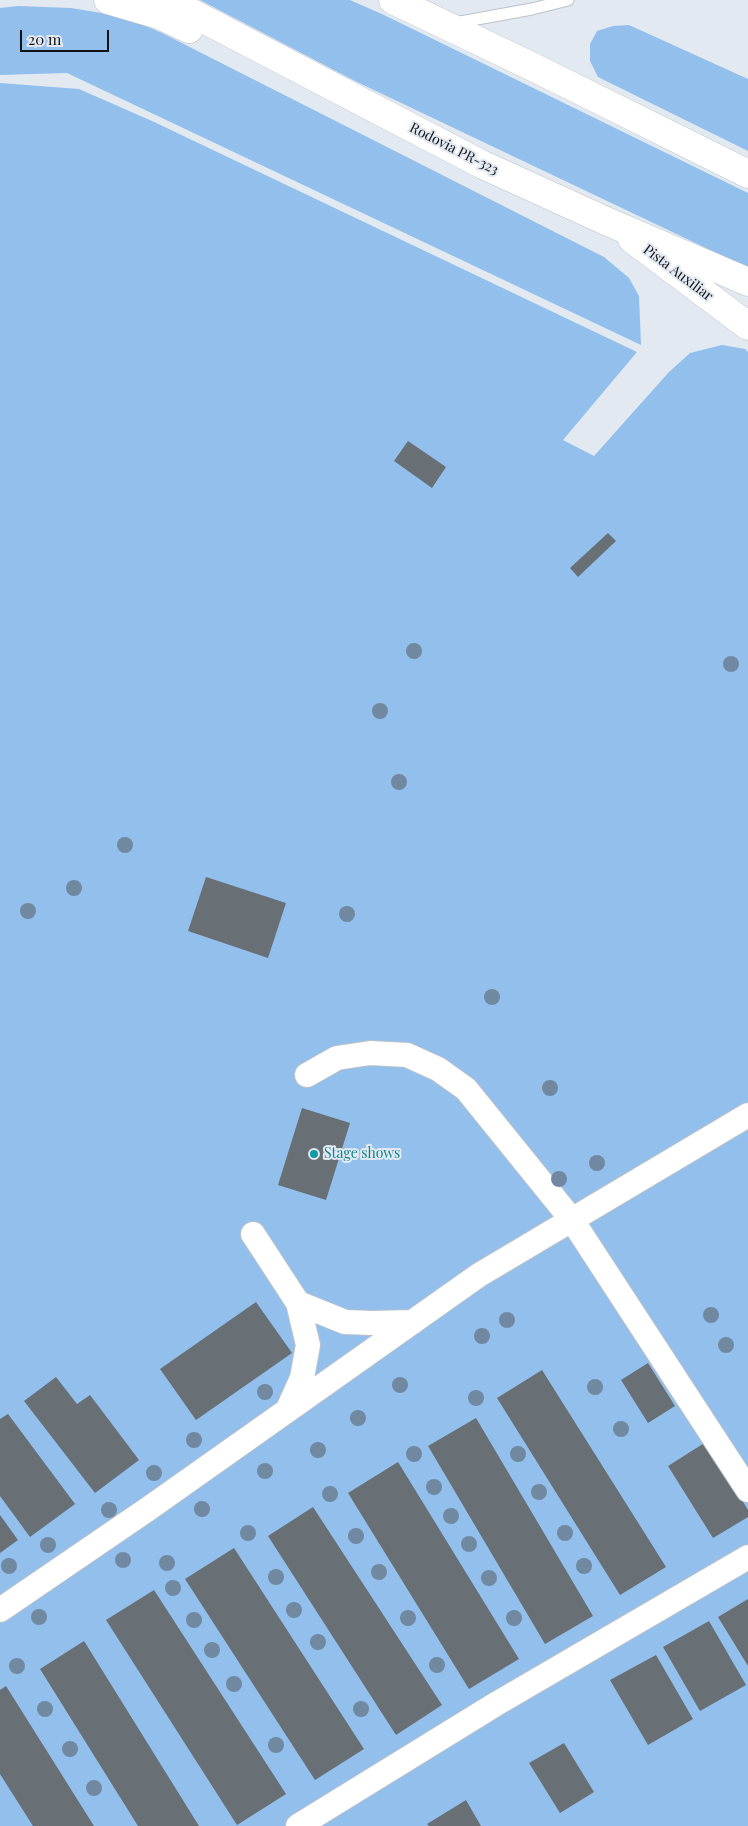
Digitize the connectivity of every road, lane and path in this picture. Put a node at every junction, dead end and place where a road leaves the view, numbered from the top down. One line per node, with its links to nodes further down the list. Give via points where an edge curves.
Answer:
1 (108, 0): 6 (main road, via 159,15)
2 (167, 0): 6 (main road, Rodovia PR-323)
3 (393, 0): 5 (main road)
4 (568, 0): 5 (lane)
5 (445, 25): 7 (main road)
6 (482, 164): 8 (main road, Rodovia PR-323)
7 (748, 174)
8 (606, 221): 9 (main road, Rodovia PR-323); 10 (main road, Pista Auxiliar)
9 (748, 282)
10 (748, 326)
11 (307, 1074): 13 (street, via 337,1058 370,1053 407,1055 438,1069 466,1089)
12 (748, 1115): 13 (street)
13 (572, 1220): 16 (street, via 479,1275); 18 (street)
14 (253, 1234): 15 (street)
15 (298, 1303): 16 (street, via 345,1322); 17 (street, via 308,1345 302,1378)
16 (413, 1322): 17 (street)
17 (287, 1411): 20 (street)
18 (748, 1490)
19 (748, 1557): 21 (street, via 496,1704)
20 (0, 1610)
21 (298, 1826)

